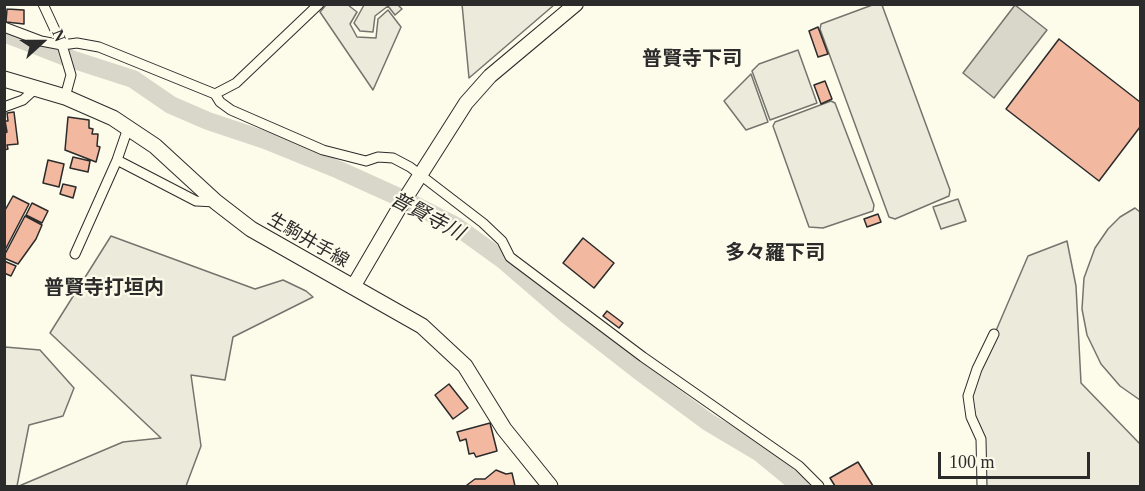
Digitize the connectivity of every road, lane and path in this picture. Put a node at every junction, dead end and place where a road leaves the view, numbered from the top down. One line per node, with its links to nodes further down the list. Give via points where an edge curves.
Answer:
1 (43, 4): 5 (street)
2 (319, 4): 8 (street, via 236,82)
3 (576, 4): 13 (street, via 490,76 466,103)
4 (4, 27): 5 (street)
5 (62, 45): 8 (street, via 76,42 99,48); 9 (street, via 71,75)
6 (4, 79): 7 (main road, 生駒井手線)
7 (35, 90): 9 (main road, 生駒井手線); 10 (street)
8 (215, 94): 13 (street, via 231,110 323,150 366,161 393,158)
9 (65, 97): 11 (main road, 生駒井手線)
10 (4, 107)
11 (128, 128): 12 (street); 14 (main road, 生駒井手線, via 155,146)
12 (117, 160): 14 (street, via 196,201); 15 (street)
13 (419, 177): 16 (street); 19 (street, via 502,241 510,257 643,357 799,466)
14 (216, 202): 16 (main road, 生駒井手線, via 251,229)
15 (75, 254)
16 (353, 287): 18 (main road, 生駒井手線, via 422,326 465,366 504,429)
17 (994, 334): 20 (street, via 968,396 971,417 981,439)
18 (550, 486)
19 (819, 486)
20 (982, 486)

